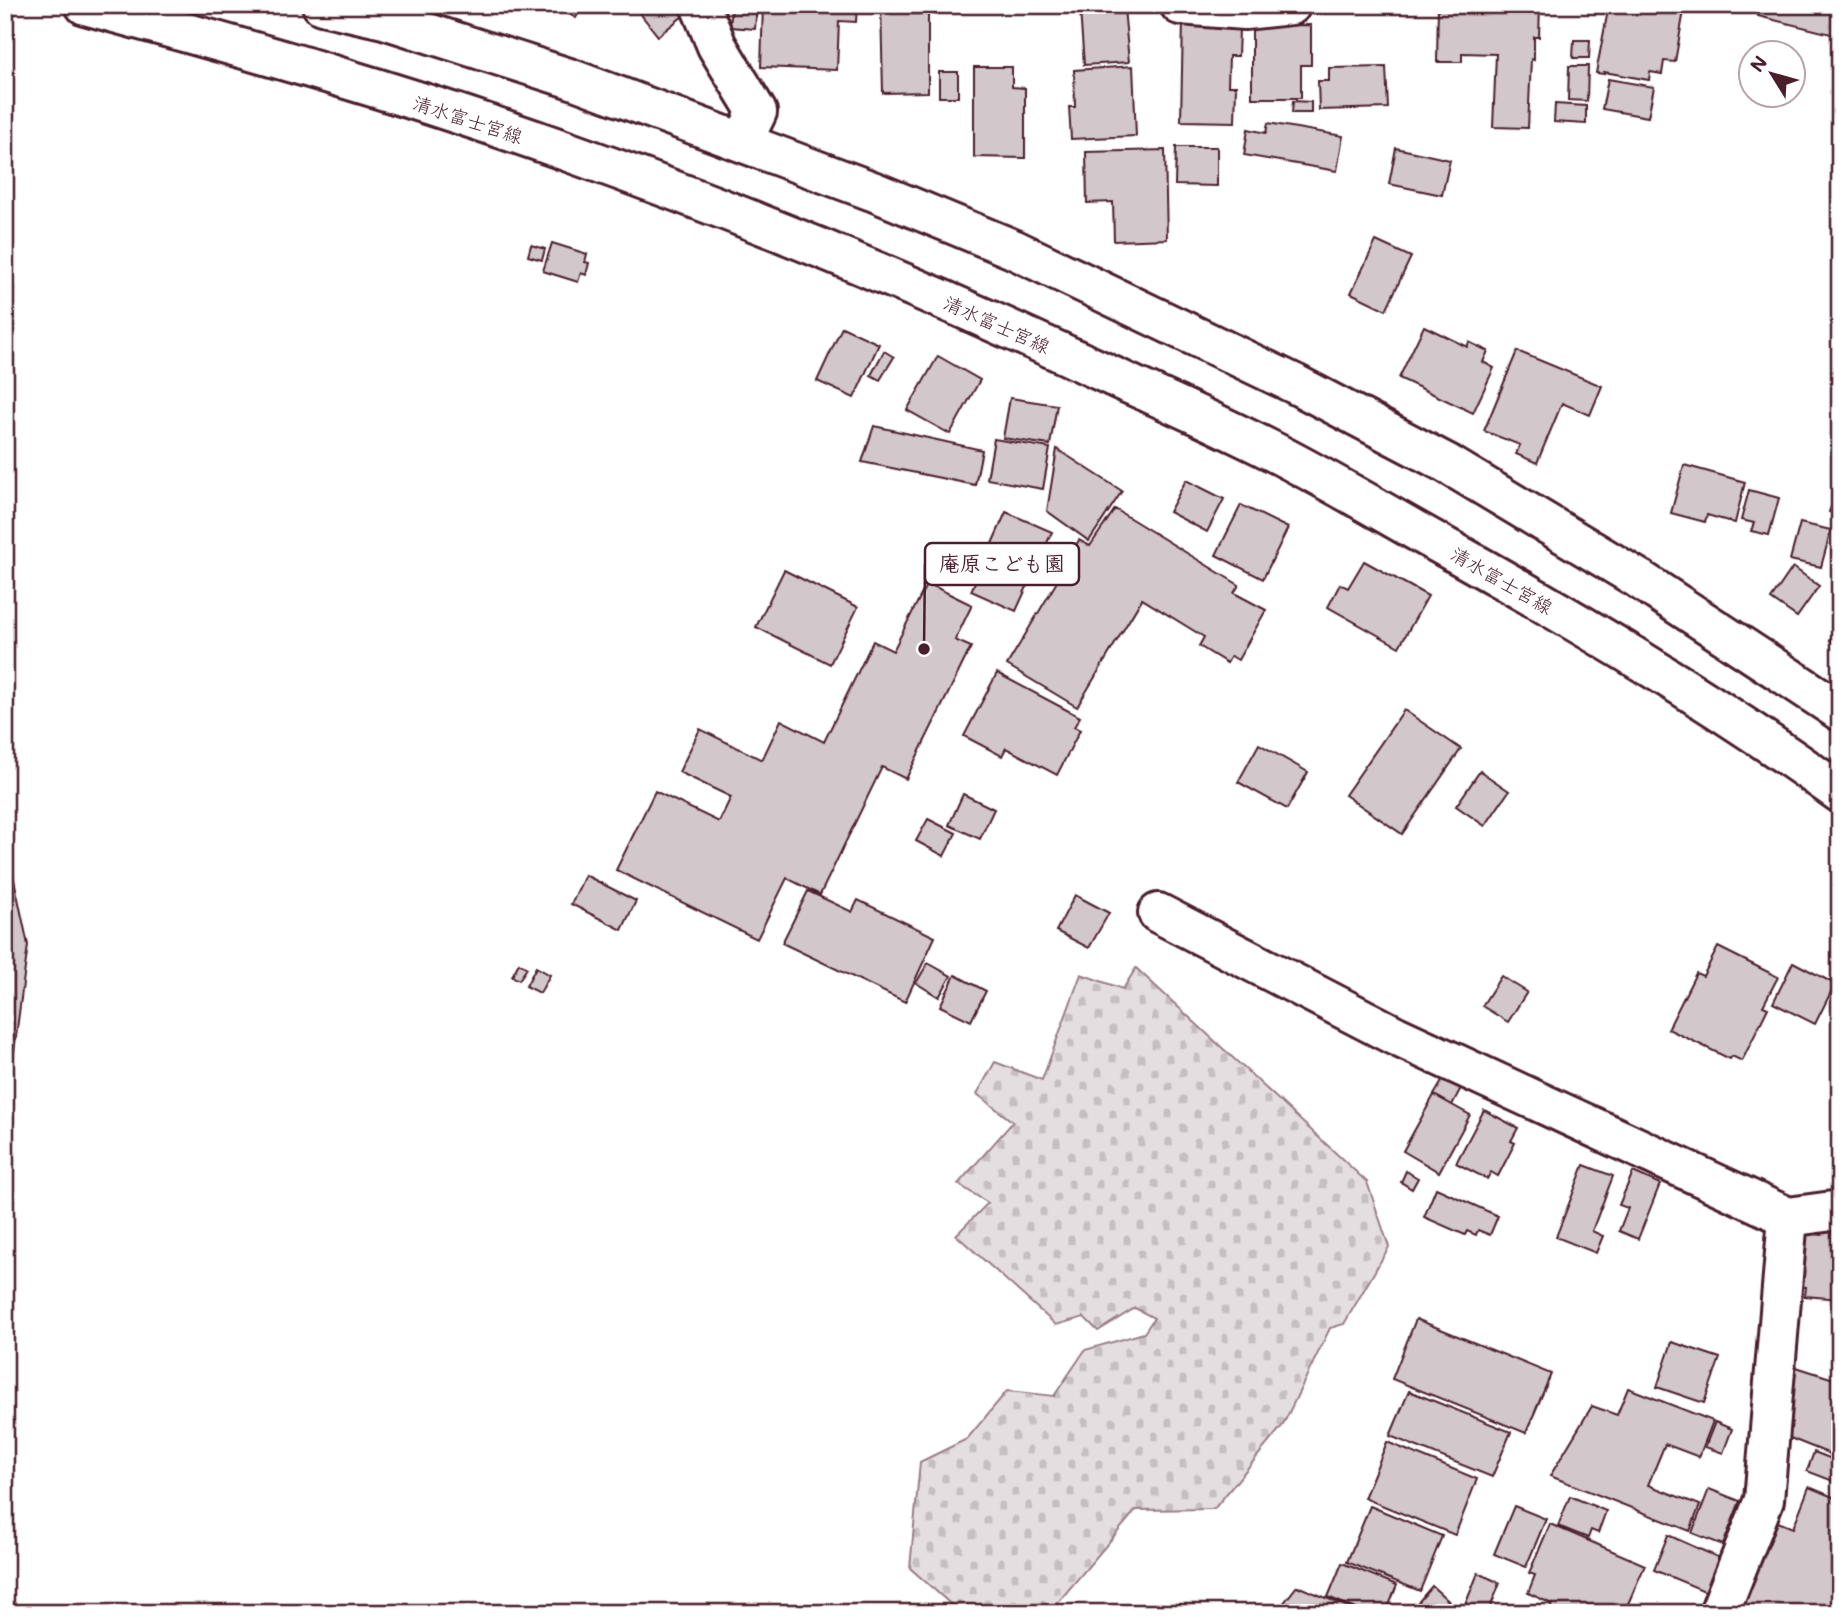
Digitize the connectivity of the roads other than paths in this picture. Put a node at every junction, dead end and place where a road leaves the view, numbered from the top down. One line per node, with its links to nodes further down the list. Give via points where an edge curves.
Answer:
1 (85, 5): 8 (main road, 清水富士宮線, via 394,94 568,152 862,265 1033,339 1276,453 1488,571 1769,741)
2 (323, 5): 6 (main road, via 384,19 572,79)
3 (700, 5): 6 (main road, via 717,46 757,112)
4 (1180, 5): 5 (main road, via 1245,10)
5 (1291, 5)
6 (743, 141): 7 (main road, via 1013,249 1295,384 1446,463 1639,579)
7 (1840, 711)
8 (1840, 793)
9 (1158, 913): 11 (main road, via 1396,1036)
10 (1840, 1210): 11 (main road)
11 (1788, 1217): 12 (main road, via 1764,1500)
12 (1718, 1613)

